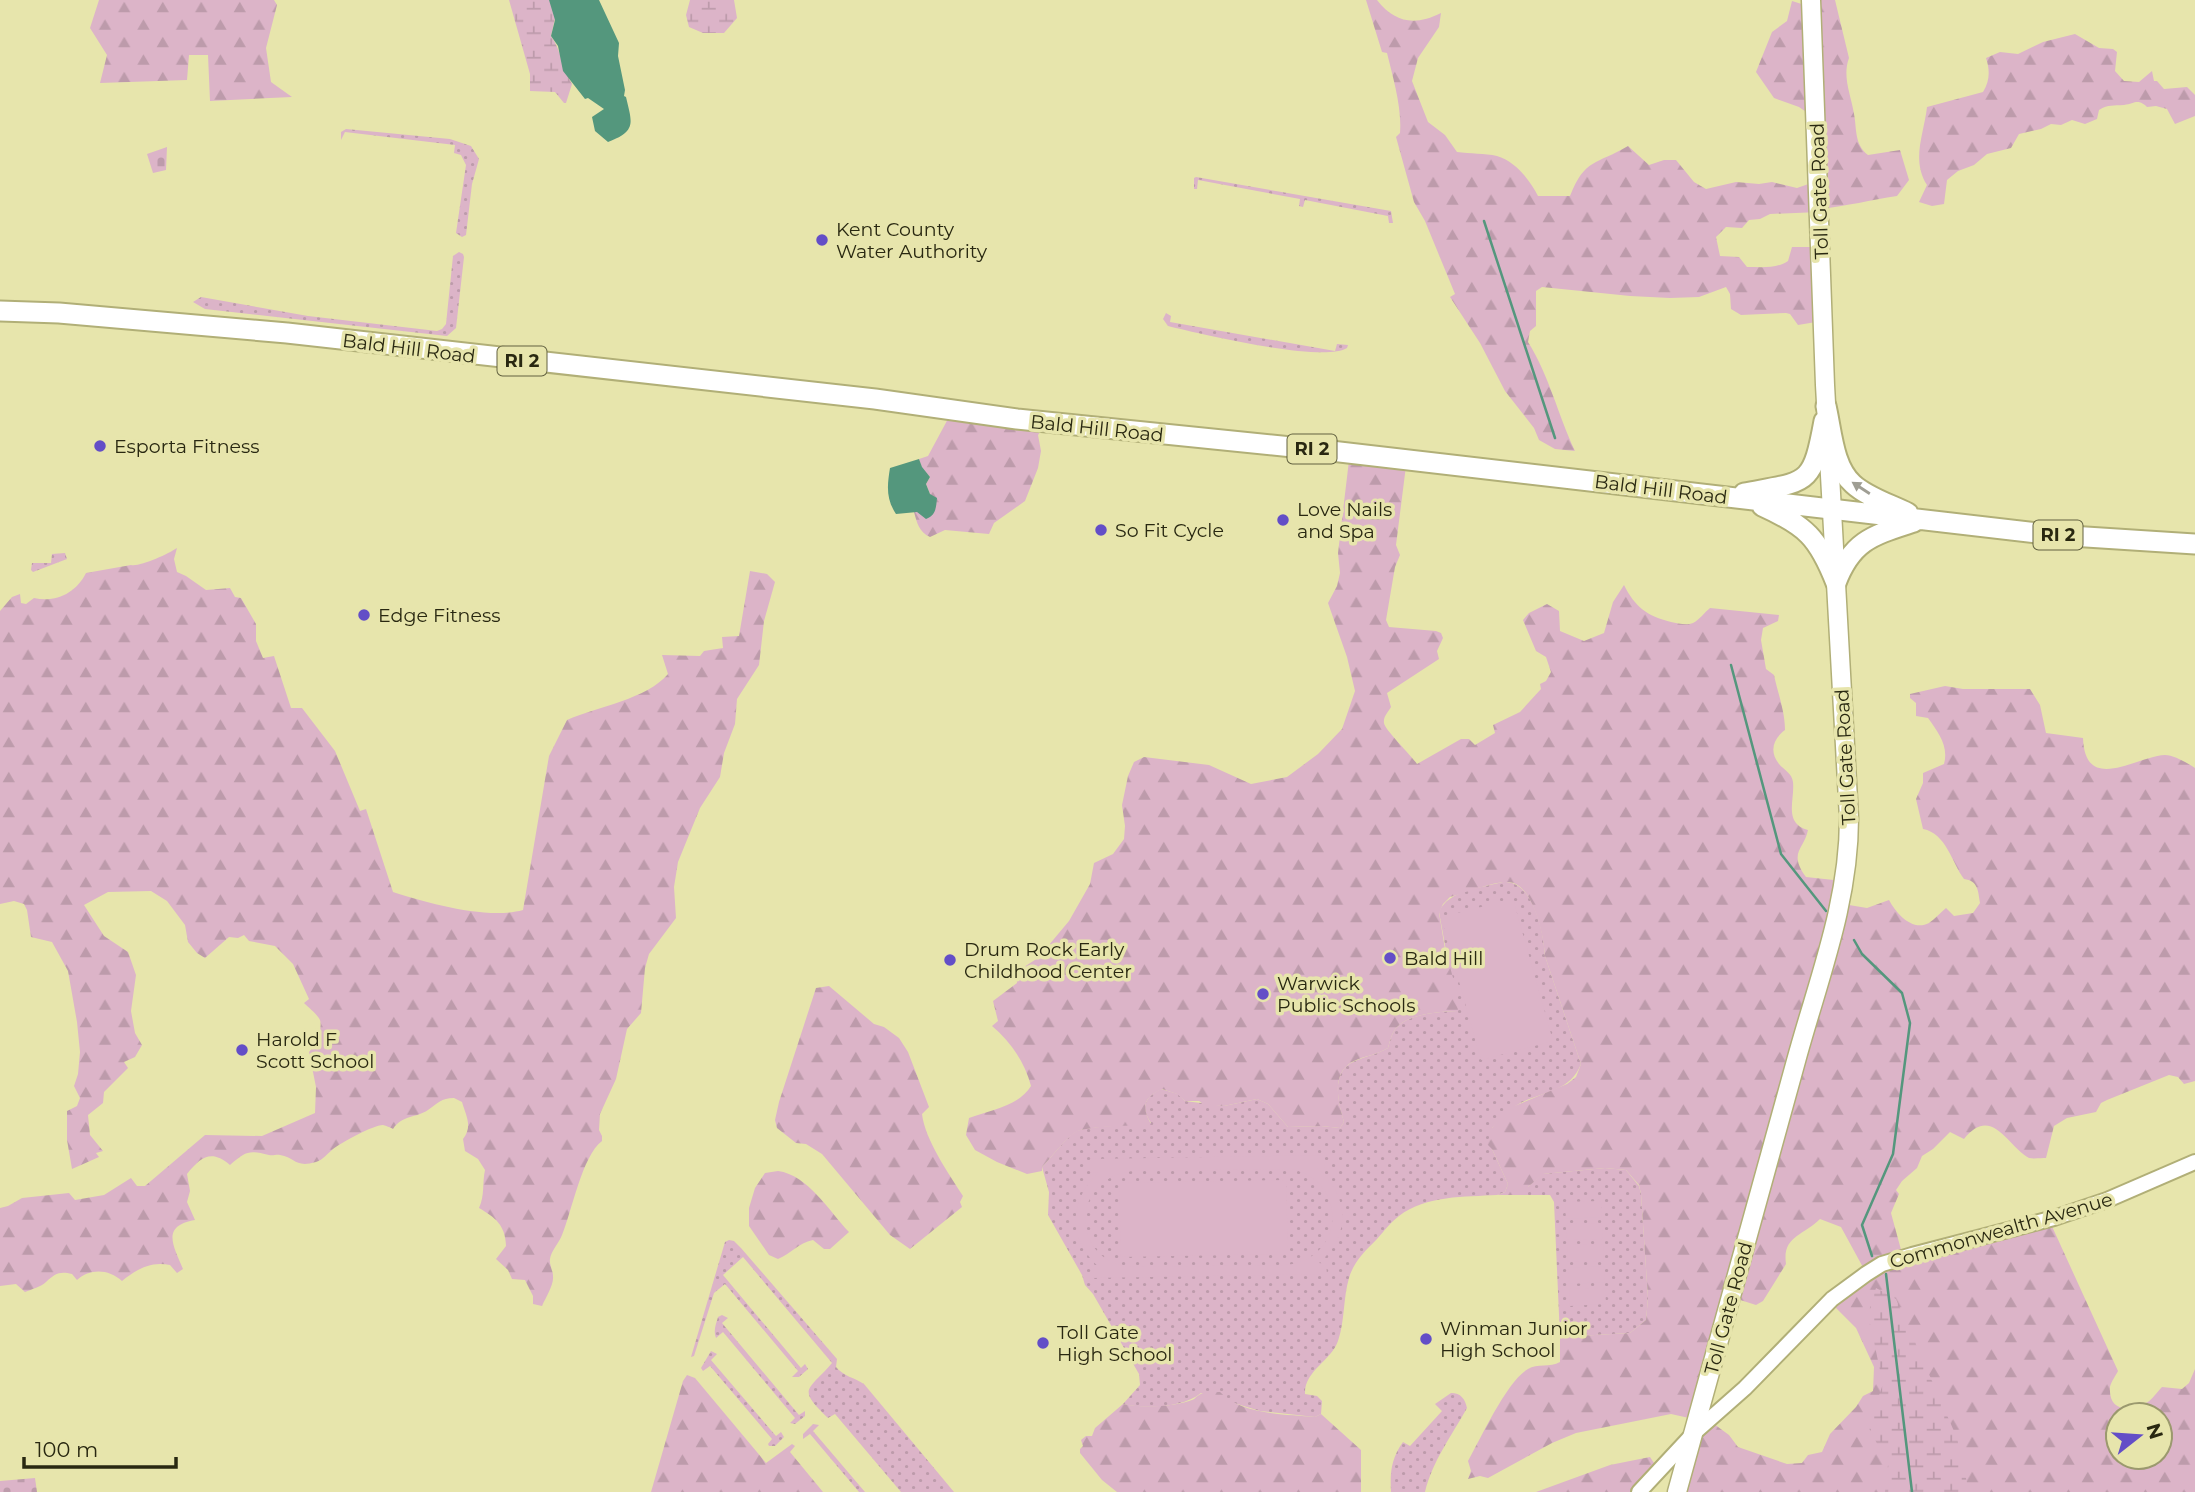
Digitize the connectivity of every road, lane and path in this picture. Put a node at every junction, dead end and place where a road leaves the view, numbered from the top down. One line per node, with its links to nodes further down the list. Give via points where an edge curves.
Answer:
1 (1811, 0): 3 (main road, Toll Gate Road)
2 (0, 311): 4 (main road, Bald Hill Road / RI 2, via 313,336)
3 (1826, 406): 4 (main road, via 1821,445 1809,474 1790,484); 6 (main road, Toll Gate Road); 7 (main road, one-way to 3, via 1849,480 1839,462)
4 (1725, 496): 5 (main road, Bald Hill Road / RI 2)
5 (1748, 499): 6 (main road, Bald Hill Road / RI 2); 9 (main road, via 1811,535)
6 (1831, 509): 7 (main road, Bald Hill Road / RI 2); 9 (main road, Toll Gate Road)
7 (1921, 519): 8 (main road, Bald Hill Road / RI 2, via 2055,535); 9 (main road, via 1859,545)
8 (2195, 544)
9 (1836, 583): 11 (main road, Toll Gate Road, via 1849,818 1842,901)
10 (2195, 1163): 11 (street, Commonwealth Avenue, via 2054,1218 1882,1264 1832,1299)
11 (1694, 1433): 12 (street, Commonwealth Avenue); 13 (main road, Toll Gate Road)
12 (1639, 1492)
13 (1677, 1492)

